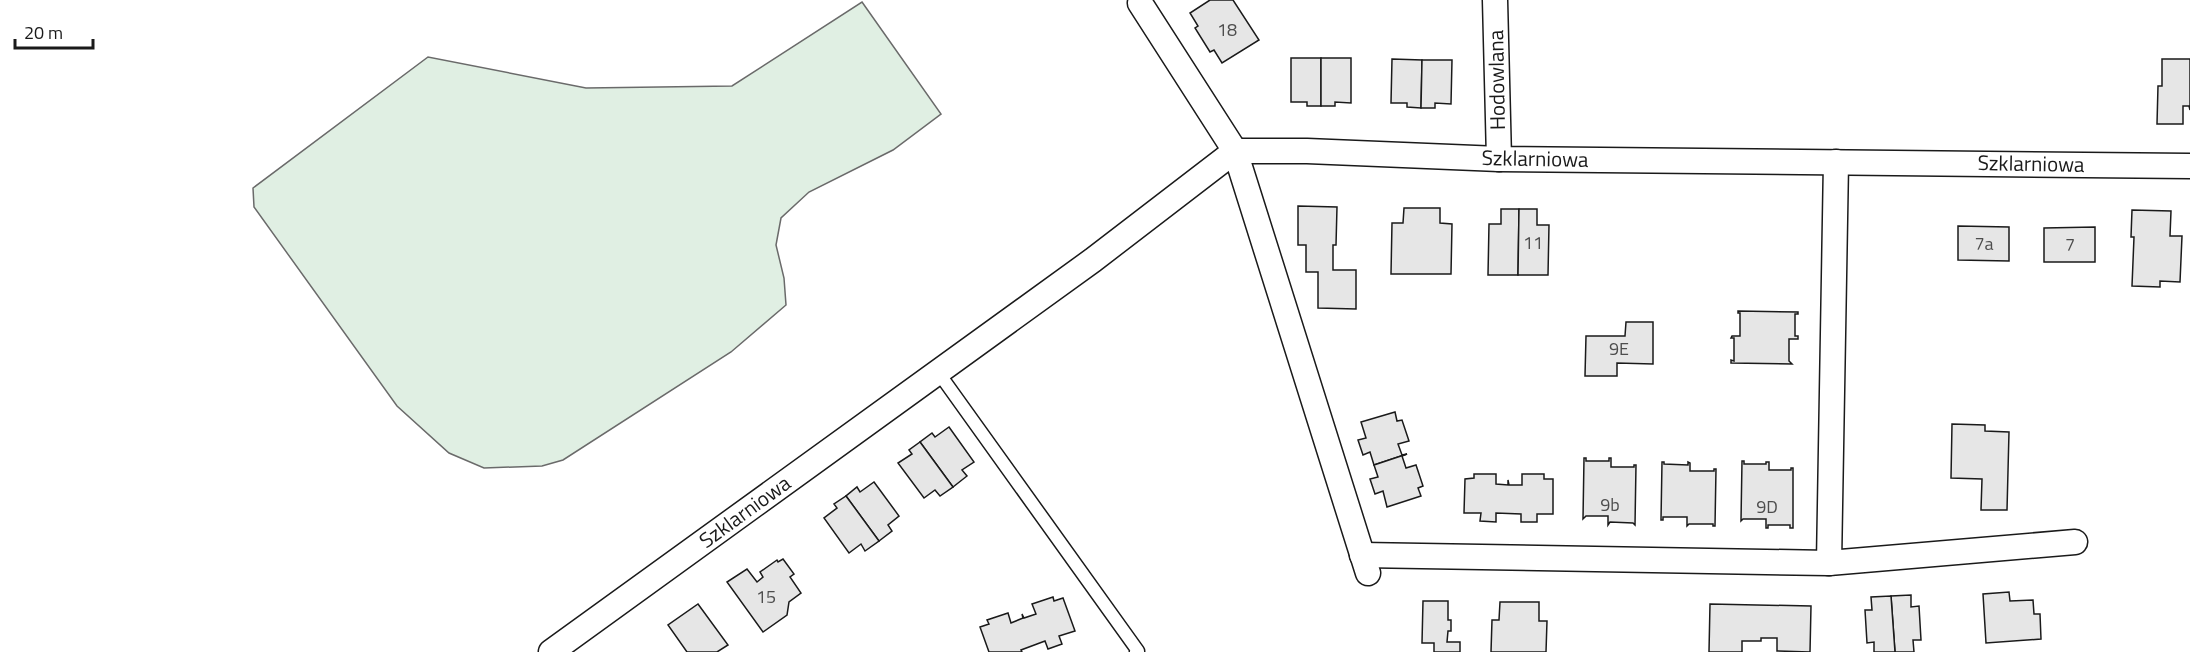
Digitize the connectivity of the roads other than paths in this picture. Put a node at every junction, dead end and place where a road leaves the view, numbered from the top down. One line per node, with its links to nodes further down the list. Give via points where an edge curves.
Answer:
1 (1495, 0): 4 (street, Hodowlana)
2 (1140, 3): 3 (street)
3 (1234, 151): 4 (street, Szklarniowa); 7 (street, Szklarniowa); 9 (street, via 1365,564)
4 (1499, 159): 5 (street, Szklarniowa)
5 (1836, 162): 6 (street, Szklarniowa); 9 (street)
6 (2190, 166)
7 (938, 372): 10 (street, Szklarniowa); 11 (lane)
8 (2075, 542): 9 (street)
9 (1829, 563)
10 (551, 652)
11 (1136, 652)

